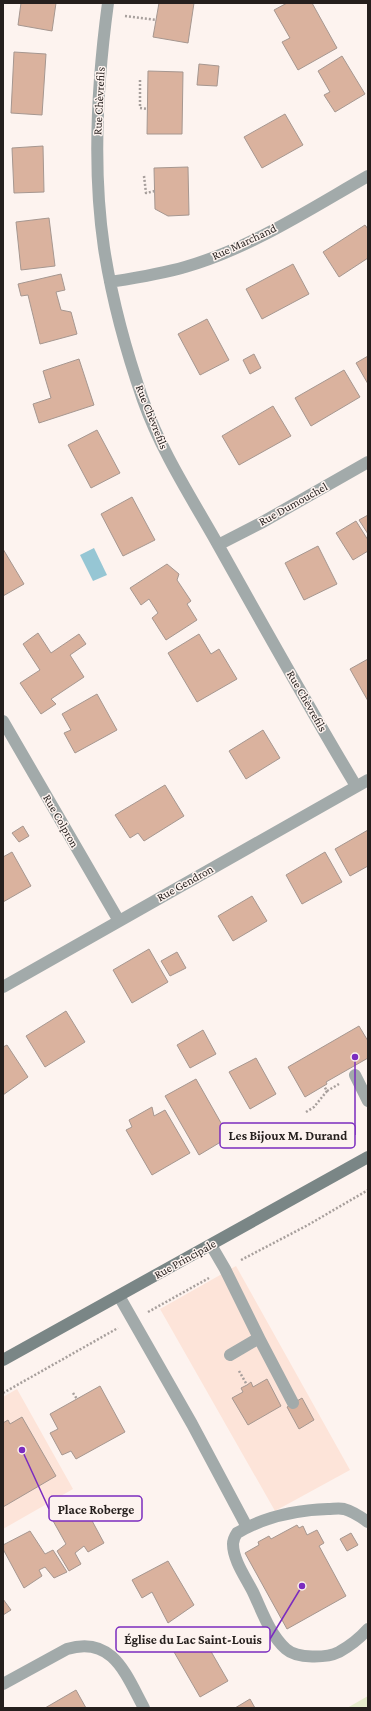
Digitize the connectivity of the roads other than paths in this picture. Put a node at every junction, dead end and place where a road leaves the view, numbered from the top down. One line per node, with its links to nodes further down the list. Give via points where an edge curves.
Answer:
1 (108, 9): 3 (street, Rue Chèvrefils, via 99,84 97,143 99,200)
2 (368, 176): 3 (street, Rue Marchand, via 287,222 230,250 186,267)
3 (110, 282): 5 (street, Rue Chèvrefils, via 125,345 153,426)
4 (368, 462): 5 (street, Rue Dumouchel)
5 (218, 545): 8 (street, Rue Chèvrefils)
6 (3, 721): 9 (street, Rue Colpron)
7 (368, 780): 8 (street, Rue Gendron)
8 (356, 786): 9 (street, Rue Gendron)
9 (119, 921): 10 (street, Rue Gendron)
10 (3, 987)
11 (354, 1075): 12 (street)
12 (368, 1100)
13 (368, 1158): 14 (street, Rue Principale)
14 (211, 1245): 15 (street, Rue Principale); 16 (street)
15 (119, 1296): 18 (street, Rue Principale); 21 (street)
16 (259, 1338): 17 (street); 19 (street)
17 (230, 1355)
18 (3, 1360)
19 (294, 1403)
20 (368, 1522): 21 (street, via 344,1509 319,1510 267,1519)
21 (247, 1527): 22 (street, via 237,1533 233,1543 234,1554 276,1637 287,1650 309,1656 338,1653)
22 (368, 1629)
23 (3, 1684): 24 (street, via 67,1649 92,1646 114,1657)
24 (144, 1708)

